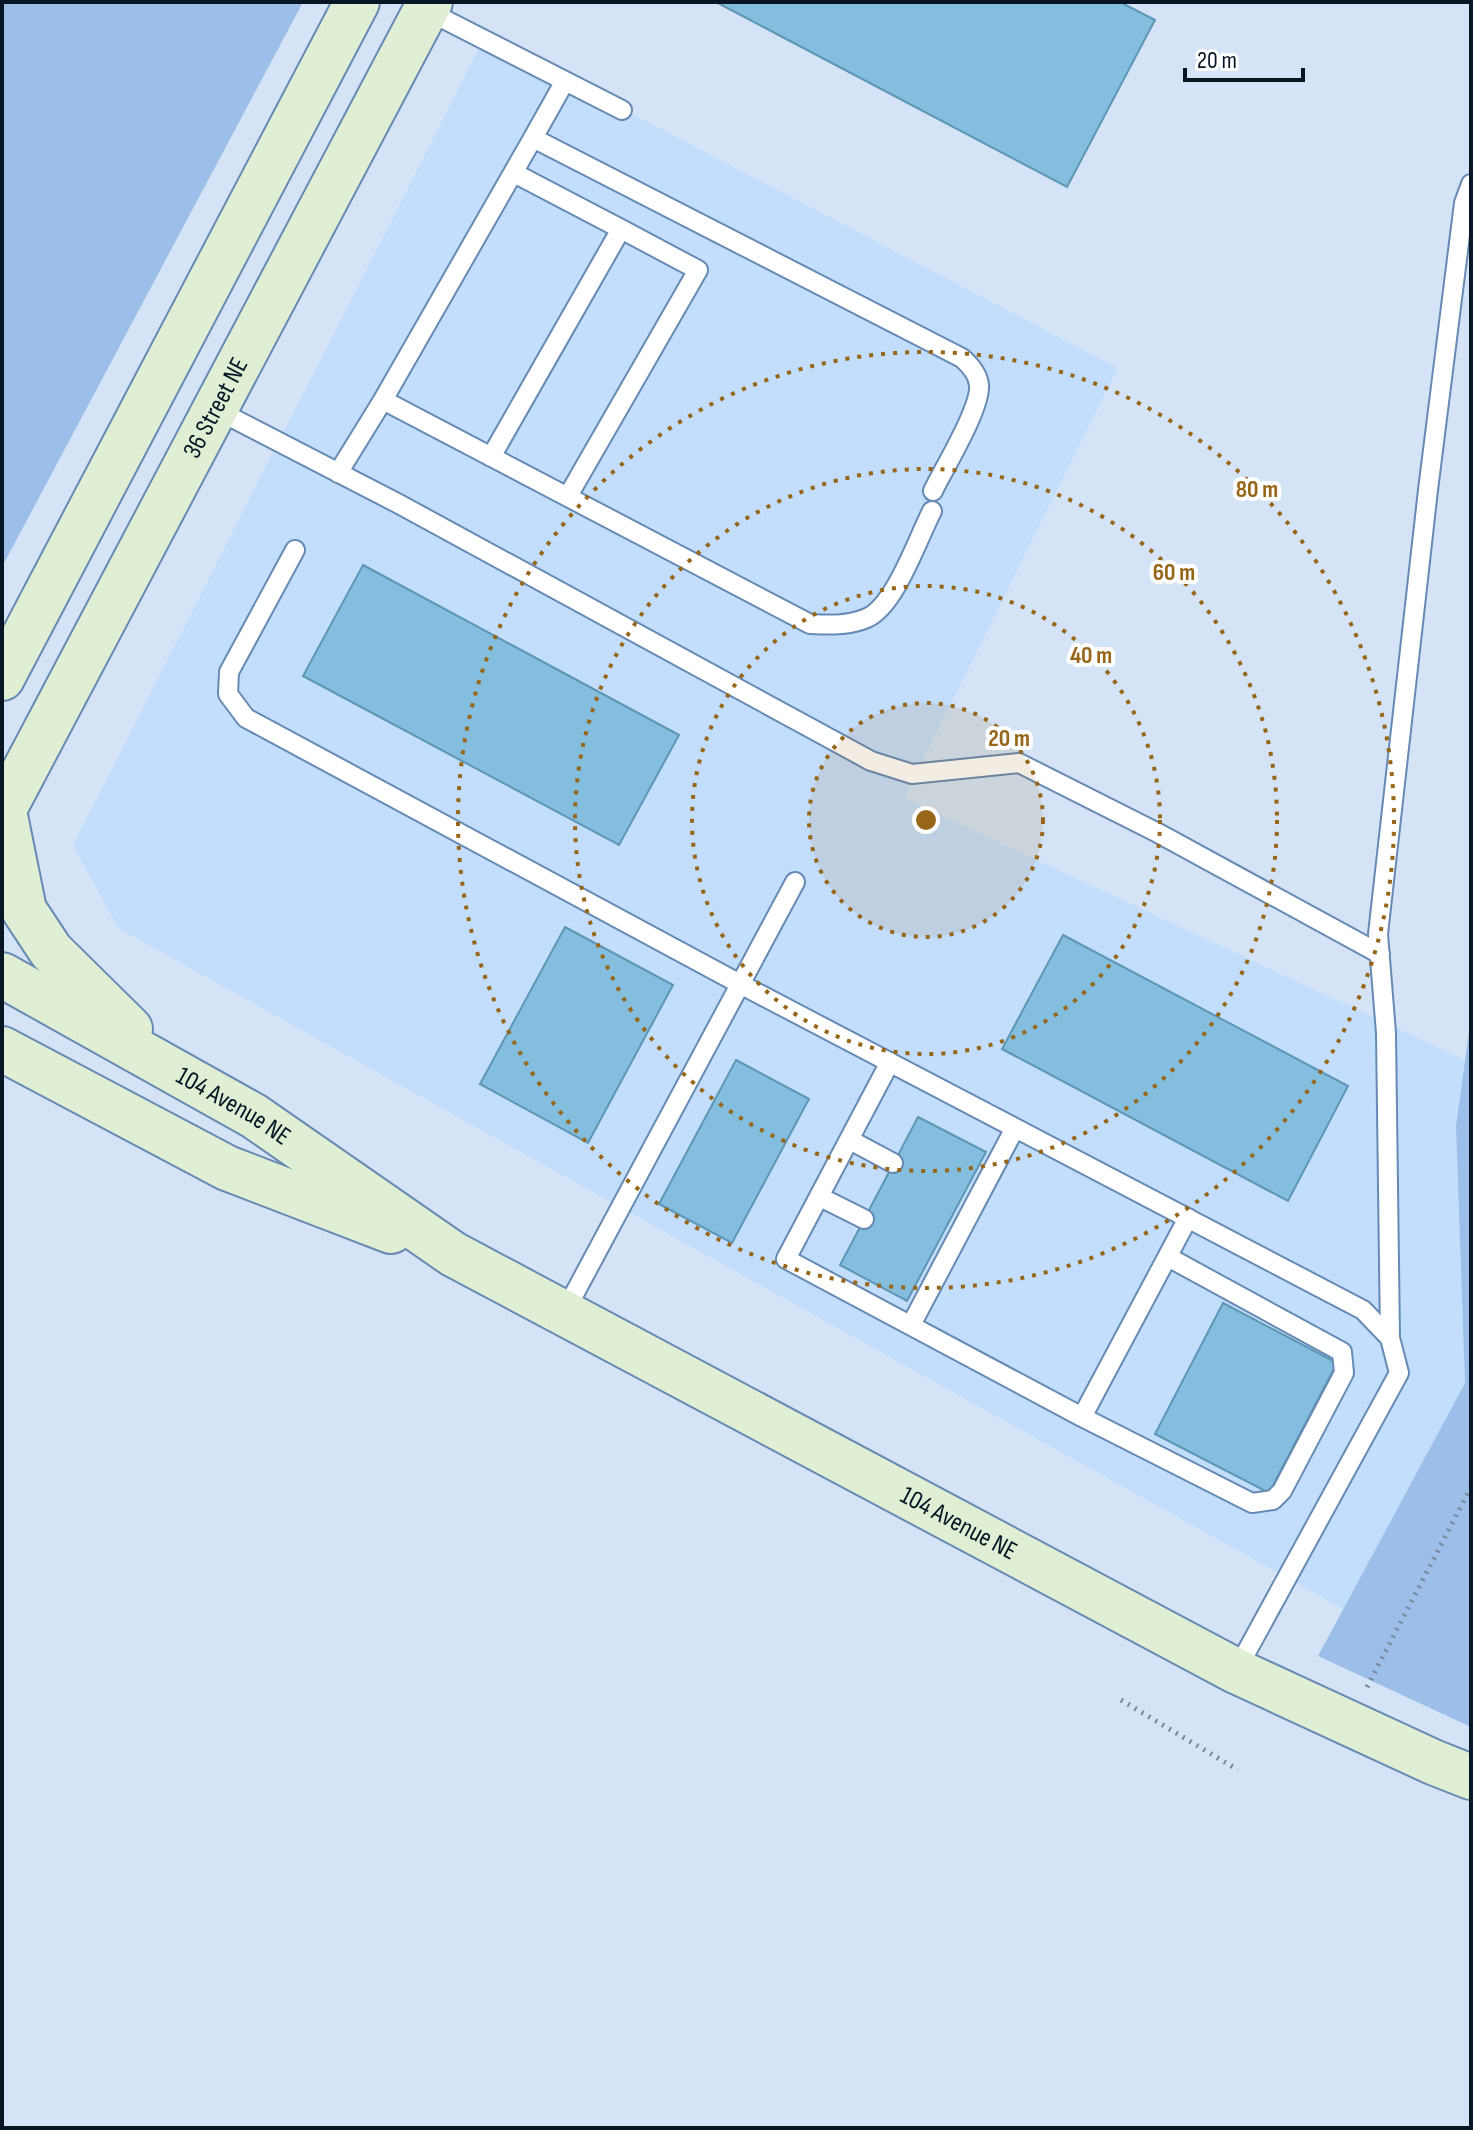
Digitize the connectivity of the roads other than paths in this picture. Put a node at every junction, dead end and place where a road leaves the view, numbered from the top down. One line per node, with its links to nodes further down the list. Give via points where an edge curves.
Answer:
1 (357, 2): 17 (street)
2 (428, 6): 3 (lane); 10 (street, 36 Street NE)
3 (565, 81): 4 (lane); 5 (lane)
4 (622, 110)
5 (533, 138): 6 (lane); 13 (lane, via 962,358 980,384 977,403)
6 (514, 173): 8 (lane); 9 (lane)
7 (1471, 184): 20 (lane, via 1464,203 1428,490 1378,934)
8 (621, 229): 11 (lane); 14 (lane, via 698,270)
9 (383, 400): 11 (lane); 12 (lane)
10 (215, 409): 12 (lane); 18 (street, 36 Street NE)
11 (491, 457): 14 (lane)
12 (338, 473): 20 (lane, via 871,761 912,774 1019,763)
13 (933, 491)
14 (568, 496): 15 (lane, via 810,624 840,625 869,617 887,601)
15 (932, 511)
16 (295, 550): 22 (lane, via 229,672 228,694 246,718)
17 (2, 678)
18 (3, 812): 25 (street, via 24,910 51,951)
19 (795, 882): 22 (lane)
20 (1380, 954): 36 (lane)
21 (2, 975): 25 (street, 104 Avenue NE)
22 (740, 984): 24 (lane); 34 (lane)
23 (11, 1061): 32 (street, 104 Avenue NE, via 227,1168)
24 (890, 1062): 26 (lane); 27 (lane)
25 (168, 1068): 32 (street, 104 Avenue NE, via 254,1116)
26 (1015, 1128): 30 (lane); 35 (lane, via 938,1257)
27 (850, 1140): 28 (lane); 29 (lane)
28 (893, 1163)
29 (820, 1197): 31 (lane); 35 (lane, via 786,1259)
30 (1188, 1218): 33 (lane); 36 (lane, via 1363,1310)
31 (864, 1219)
32 (453, 1254): 34 (street, 104 Avenue NE)
33 (1168, 1257): 37 (lane); 37 (lane, via 1342,1352 1344,1373 1310,1439 1282,1491 1273,1500 1252,1503)
34 (564, 1313): 38 (street, 104 Avenue NE)
35 (911, 1325): 37 (lane)
36 (1390, 1338): 38 (lane, via 1399,1373)
37 (1082, 1417)
38 (1236, 1671): 39 (street, 104 Avenue NE)
39 (1471, 1777)

